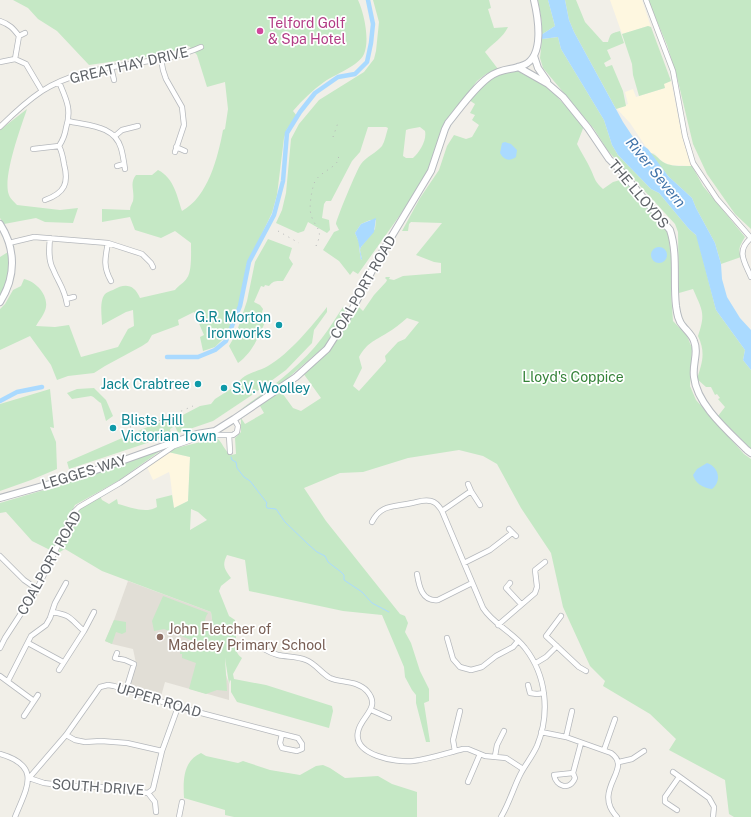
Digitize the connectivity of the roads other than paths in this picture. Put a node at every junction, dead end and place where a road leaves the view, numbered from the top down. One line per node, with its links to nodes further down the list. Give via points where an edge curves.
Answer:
1 (534, 0): 7 (street, via 538,27 537,49)
2 (646, 0): 32 (street, via 674,71 685,136 693,163 717,199)
3 (0, 21): 5 (street, via 12,27)
4 (25, 33): 5 (street)
5 (19, 36): 9 (street)
6 (200, 47): 8 (street, GREAT HAY DRIVE, via 179,56)
7 (534, 56): 11 (street); 14 (street)
8 (162, 59): 13 (street, GREAT HAY DRIVE); 24 (street, via 166,78 182,107 184,124 176,150)
9 (15, 60): 10 (street); 18 (street, via 26,64)
10 (0, 62)
11 (528, 63): 12 (street, COALPORT ROAD); 14 (street)
12 (518, 66): 17 (street, THE LLOYDS); 42 (street, COALPORT ROAD, via 497,72 481,83 448,123 431,171 327,349 296,377 256,407)
13 (111, 67): 15 (street); 16 (street, GREAT HAY DRIVE, via 79,74)
14 (543, 76): 17 (street)
15 (114, 80)
16 (59, 82): 18 (street, GREAT HAY DRIVE); 19 (street, via 69,109)
17 (551, 86): 45 (street, THE LLOYDS, via 563,97 609,159 670,230 673,238 678,317 694,340 697,350 695,384 703,402)
18 (42, 91): 21 (street, GREAT HAY DRIVE)
19 (68, 121): 22 (street, via 103,128); 23 (street)
20 (138, 126): 22 (street, via 122,130)
21 (0, 127)
22 (115, 136): 26 (street, via 121,147)
23 (59, 146): 25 (street, via 35,149); 29 (street, via 67,180 62,188 47,199)
24 (185, 151)
25 (38, 154)
26 (124, 164): 27 (street); 28 (street)
27 (117, 166)
28 (125, 169)
29 (53, 204)
30 (0, 224): 33 (street)
31 (50, 238): 33 (street, via 34,237); 34 (street); 39 (street, via 52,269)
32 (751, 238): 36 (street, via 742,249)
33 (9, 243): 40 (street, via 13,265)
34 (108, 243): 35 (street, via 142,254); 37 (street, via 105,262 106,272)
35 (153, 264)
36 (751, 276)
37 (111, 281)
38 (74, 297): 39 (street)
39 (66, 299): 41 (street)
40 (0, 302)
41 (67, 304)
42 (234, 419): 43 (street, via 238,426 237,432); 48 (street, LEGGES WAY, via 216,431 197,434 82,475)
43 (229, 435): 44 (street); 60 (street, COALPORT ROAD, via 215,434 174,446 79,507 74,512)
44 (230, 452)
45 (751, 453)
46 (468, 484): 47 (street)
47 (471, 491): 49 (street); 50 (street)
48 (0, 498)
49 (480, 505)
50 (442, 511): 51 (street, via 436,503 423,500 385,508); 55 (street)
51 (372, 522)
52 (512, 533): 55 (street, via 490,550)
53 (0, 556): 60 (street)
54 (545, 562): 61 (street, via 535,570 535,593)
55 (464, 563): 58 (street)
56 (416, 574): 58 (street, via 424,596 433,600)
57 (66, 583): 62 (street)
58 (472, 583): 65 (street, via 483,608)
59 (510, 583): 61 (street, via 506,588)
60 (37, 589): 71 (street, COALPORT ROAD)
61 (521, 604): 65 (street)
62 (52, 612): 66 (street, via 72,618); 69 (street, via 46,626 31,636)
63 (94, 612): 66 (street)
64 (561, 616): 70 (street, via 546,636)
65 (498, 625): 68 (street)
66 (84, 631): 74 (street)
67 (447, 638): 68 (street, via 453,659 460,667 471,670 482,667)
68 (518, 641): 75 (street)
69 (28, 642): 74 (street); 79 (street)
70 (557, 646): 75 (street); 77 (street, via 579,668)
71 (0, 648)
72 (116, 653): 81 (street, via 115,658 134,664)
73 (267, 658): 86 (street, via 267,651 305,659 330,677 362,687 371,697)
74 (63, 662): 76 (street)
75 (536, 664): 82 (street)
76 (59, 670)
77 (586, 671)
78 (0, 676): 79 (street)
79 (8, 681): 84 (street)
80 (528, 684): 82 (street, via 530,693)
81 (126, 690): 85 (street, UPPER ROAD); 95 (street, UPPER ROAD, via 108,685 100,687)
82 (544, 693): 93 (street, via 546,702)
83 (38, 695): 84 (street)
84 (34, 701): 90 (street, via 25,710)
85 (178, 707): 94 (street, UPPER ROAD); 99 (street, SOUTH DRIVE)
86 (371, 710): 87 (street, via 387,716); 100 (street, via 358,731 360,744 367,752 412,761)
87 (387, 710)
88 (460, 711): 100 (street, via 453,740)
89 (572, 711): 96 (street)
90 (24, 716)
91 (615, 719): 98 (street)
92 (504, 731): 104 (street)
93 (541, 732): 96 (street); 106 (street)
94 (282, 734): 94 (street, UPPER ROAD, via 282,748 297,751 302,749 298,738)
95 (66, 735): 99 (street, via 85,742 127,743); 110 (street, UPPER ROAD)
96 (566, 737): 97 (street)
97 (581, 743): 98 (street); 108 (street)
98 (604, 750): 105 (street, via 614,754)
99 (162, 751): 112 (street, SOUTH DRIVE, via 153,789)
100 (455, 751): 103 (street, via 468,749)
101 (644, 751): 105 (street, via 632,759)
102 (0, 754): 110 (street, via 22,765)
103 (480, 754): 104 (street); 111 (street)
104 (495, 756): 106 (street, via 506,758)
105 (619, 762): 119 (street, via 608,796)
106 (523, 769): 118 (street)
107 (672, 772): 109 (street)
108 (573, 773)
109 (679, 777): 114 (street, via 665,797 666,802); 120 (street, via 709,798 714,807)
110 (29, 778): 112 (street, SOUTH DRIVE, via 44,783); 116 (street)
111 (468, 782)
112 (148, 793): 115 (street, via 155,802)
113 (182, 802): 117 (street)
114 (677, 810)
115 (156, 812)
116 (15, 817)
117 (180, 817)
118 (501, 817)
119 (617, 817)
120 (713, 817)

